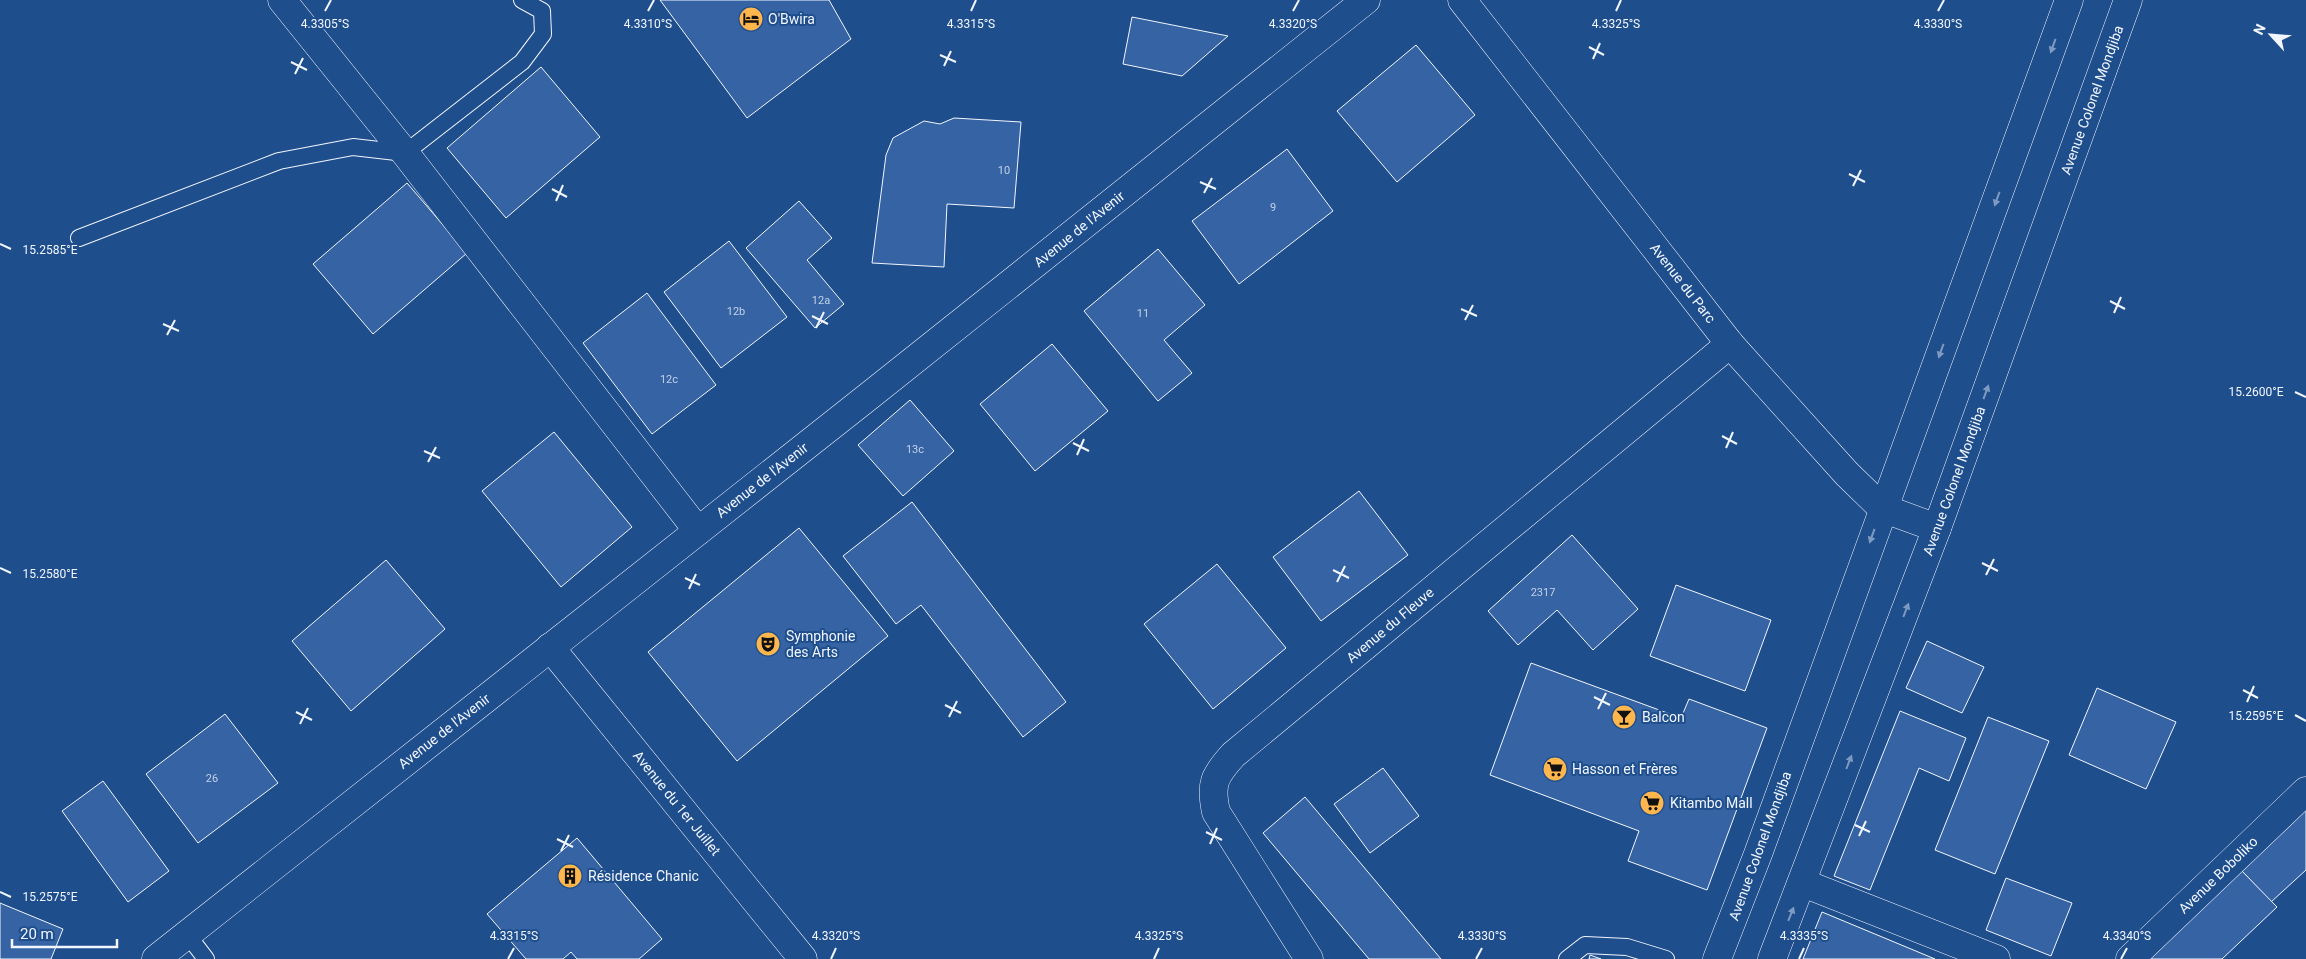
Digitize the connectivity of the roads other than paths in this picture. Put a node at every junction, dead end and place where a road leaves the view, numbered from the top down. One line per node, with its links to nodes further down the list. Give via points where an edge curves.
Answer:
1 (282, 0): 7 (street)
2 (522, 0): 7 (lane, via 542,11 543,34 522,62)
3 (1366, 0): 12 (street, Avenue de l'Avenir)
4 (1462, 0): 9 (street, Avenue du Parc)
5 (2069, 0): 10 (street, Avenue Colonel Mondjiba, one-way to 10)
6 (2128, 0): 11 (street, Avenue Colonel Mondjiba, one-way to 6)
7 (405, 153): 8 (lane, via 353,147 279,161); 12 (street)
8 (79, 238)
9 (1730, 344): 10 (street, Avenue du Parc, via 1847,474); 20 (street, Avenue du Fleuve, via 1248,742 1218,772 1212,790 1216,812)
10 (1882, 508): 11 (street, Avenue du Parc); 23 (street, Avenue Colonel Mondjiba, one-way to 23)
11 (1937, 528): 15 (street, Avenue Colonel Mondjiba, one-way to 11)
12 (698, 531): 13 (street, Avenue de l'Avenir)
13 (550, 647): 16 (street, Avenue de l'Avenir); 19 (street, Avenue du 1er Juillet)
14 (2306, 791): 26 (street, Avenue Boboliko)
15 (1803, 884): 24 (street, Avenue Colonel Mondjiba, one-way to 15); 25 (street)
16 (187, 934): 17 (street, Avenue de l'Avenir); 18 (lane)
17 (156, 959)
18 (206, 959)
19 (803, 959)
20 (1309, 959)
21 (1566, 959): 22 (lane, via 1586,945 1627,947)
22 (1666, 959)
23 (1717, 959)
24 (1772, 959)
25 (1996, 959)
26 (2130, 959)

